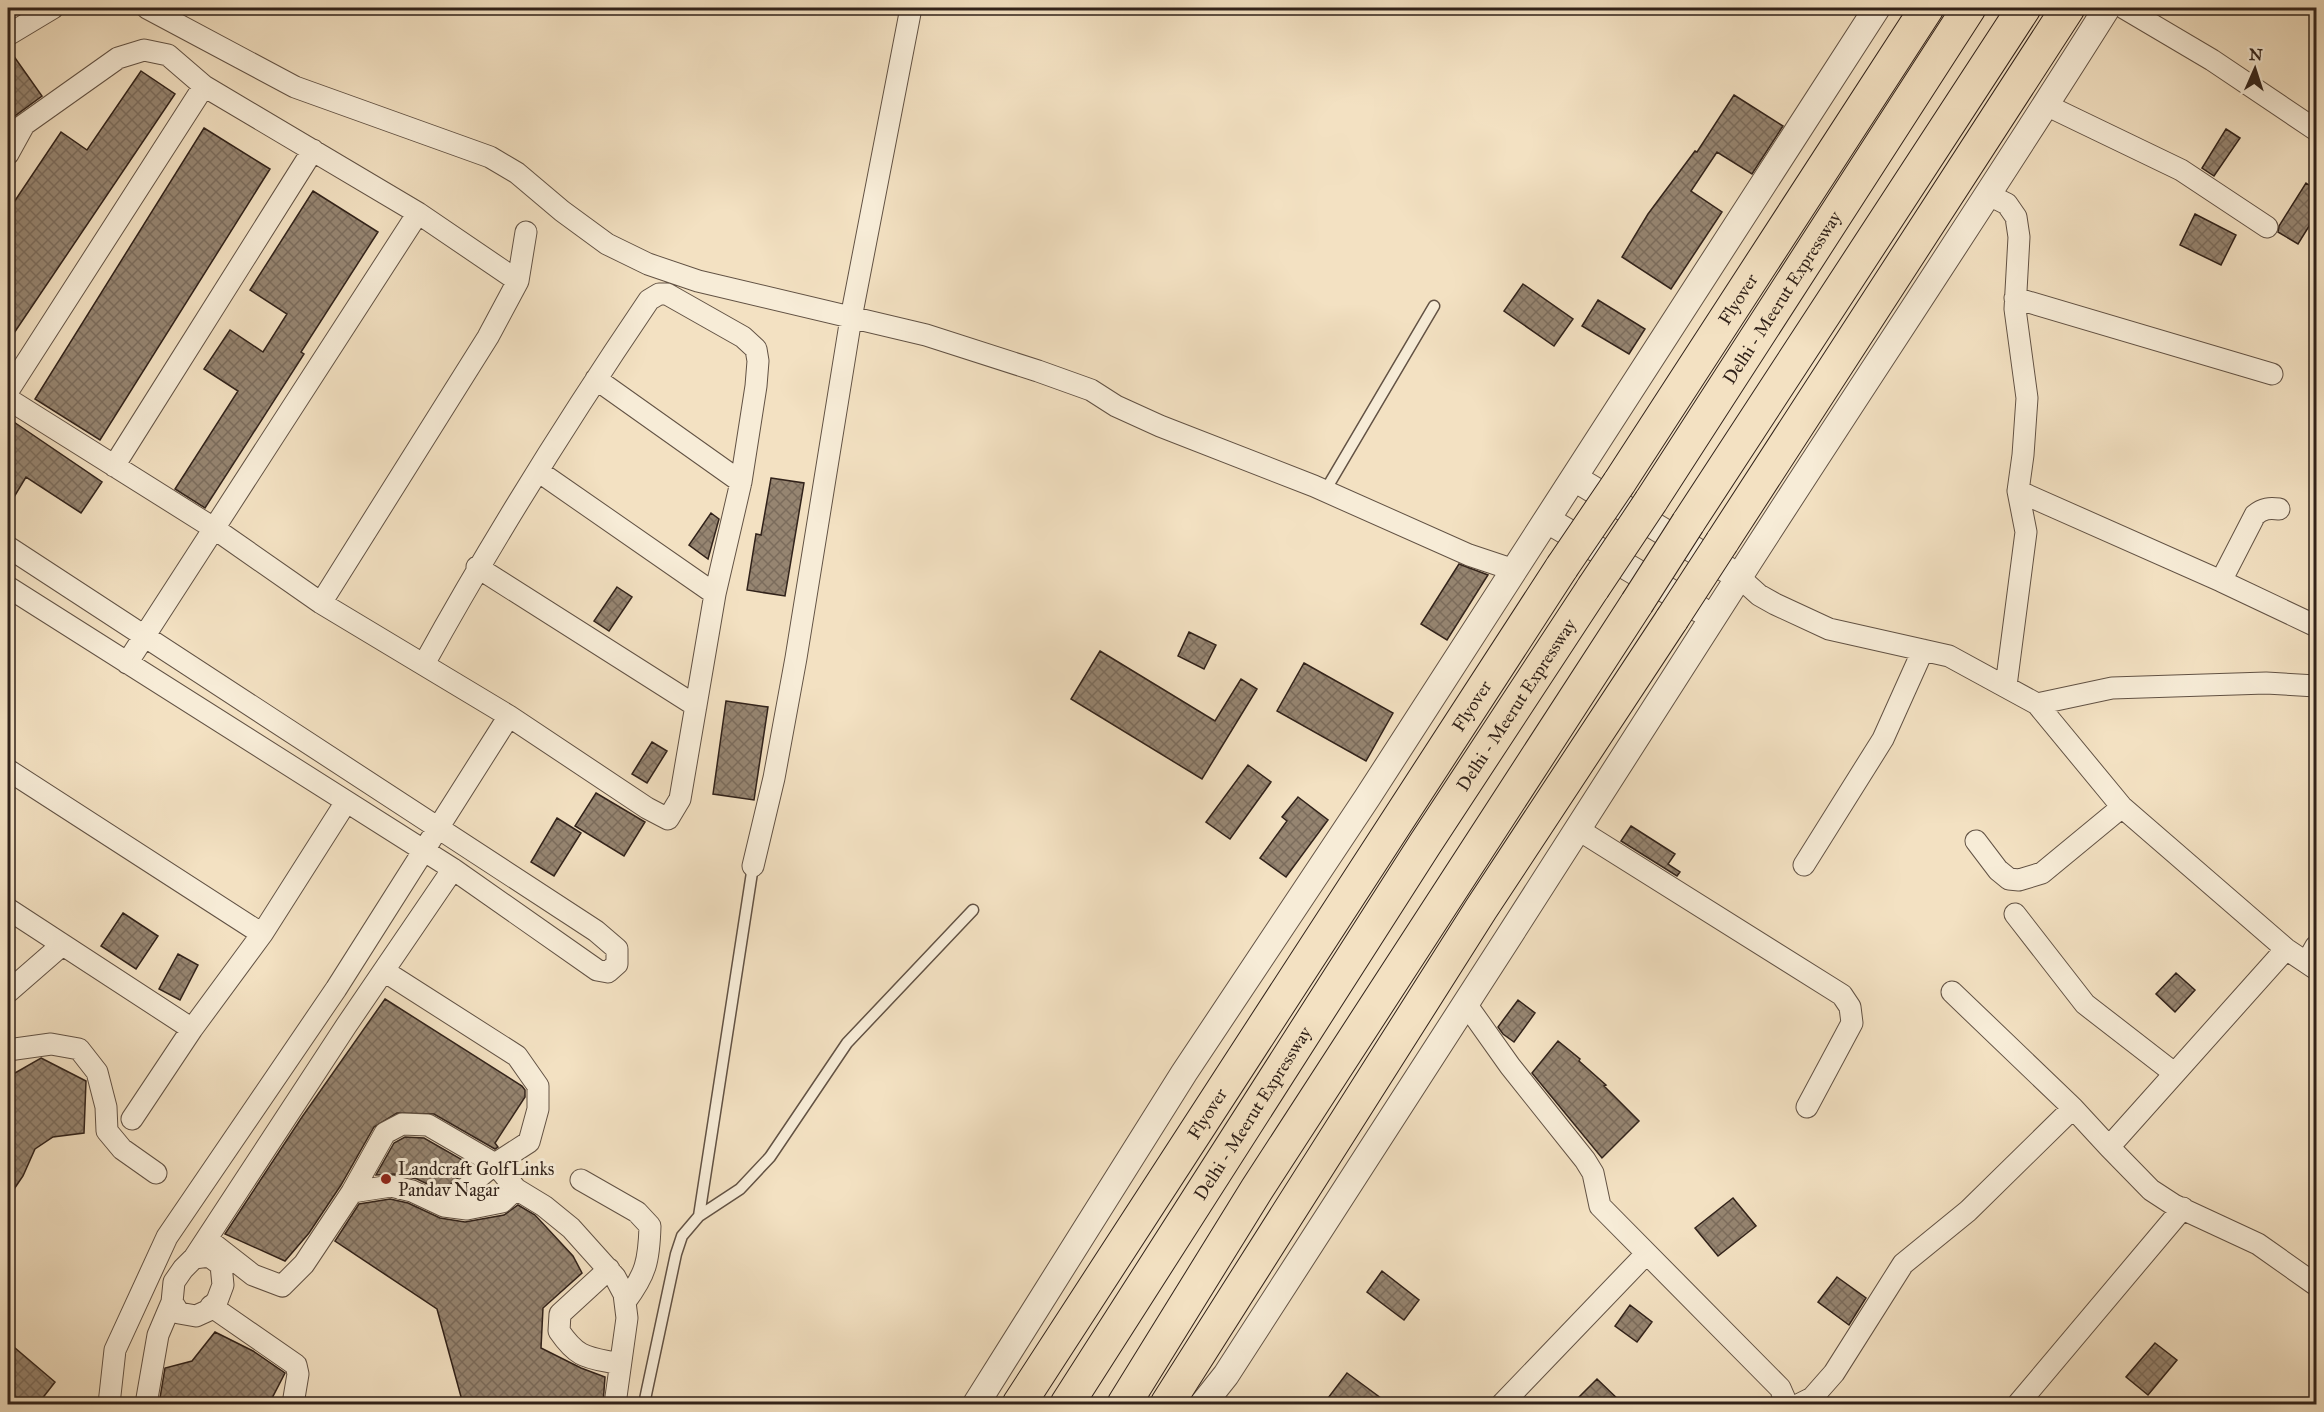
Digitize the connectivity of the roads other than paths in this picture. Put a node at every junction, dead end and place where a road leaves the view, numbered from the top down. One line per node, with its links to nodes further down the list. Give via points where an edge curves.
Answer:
1 (49, 8): 11 (street)
2 (147, 8): 25 (street, via 295,87 490,157 517,173 607,243 648,264 698,281)
3 (911, 8): 25 (street)
4 (1877, 8): 32 (street)
5 (1927, 8): 109 (highway, Flyover, bridge)
6 (1969, 8): 110 (highway, Delhi - Meerut Expressway, bridge, via 1425,844)
7 (2024, 8): 111 (highway, bridge, via 1257,1189)
8 (2068, 8): 112 (highway, bridge, via 1481,909)
9 (2107, 8): 13 (street)
10 (2124, 8): 15 (street, via 2212,60)
11 (8, 34)
12 (204, 86): 14 (street, via 168,55 144,50 118,58); 16 (street); 28 (street)
13 (2046, 105): 18 (street); 20 (street, via 2181,170)
14 (16, 130): 17 (street)
15 (2316, 130)
16 (312, 150): 19 (street); 30 (street)
17 (8, 154)
18 (1989, 195): 23 (street, via 2007,204 2016,217 2019,237); 42 (street)
19 (418, 213): 22 (street); 38 (street)
20 (2267, 226)
21 (526, 232): 22 (street)
22 (518, 281): 46 (street, via 488,337)
23 (2015, 298): 26 (street); 35 (street, via 2027,398)
24 (1434, 306): 34 (lane)
25 (851, 318): 34 (street, via 926,335 1091,390 1160,426); 66 (street, via 796,658)
26 (2272, 374)
27 (596, 379): 31 (street); 33 (street); 33 (street, via 650,300 659,294 677,298 743,337 756,349 758,361)
28 (8, 391)
29 (8, 399): 30 (street)
30 (114, 466): 38 (street)
31 (538, 471): 40 (street); 45 (street)
32 (1574, 478): 37 (street); 42 (street)
33 (741, 482): 45 (street)
34 (1325, 491): 41 (street, via 1469,555)
35 (2018, 491): 43 (street); 53 (street, via 2026,532)
36 (2280, 509): 43 (street, via 2269,508 2255,515)
37 (1546, 520): 41 (street); 47 (street)
38 (215, 529): 46 (street); 49 (street)
39 (8, 548): 49 (street)
40 (477, 567): 52 (street); 56 (street)
41 (1514, 570): 108 (street, via 1184,1073)
42 (1739, 577): 47 (street); 50 (street, via 1767,599 1829,629)
43 (2221, 580): 48 (street)
44 (8, 588): 51 (street)
45 (715, 594): 56 (street)
46 (321, 603): 52 (street)
47 (1714, 617): 62 (street)
48 (2316, 627)
49 (144, 638): 51 (street); 61 (street)
50 (1923, 650): 53 (street, via 1948,656); 65 (street, via 1883,739)
51 (127, 663): 59 (street)
52 (424, 664): 57 (street)
53 (2006, 686): 55 (street)
54 (2316, 686): 55 (street, via 2266,683 2112,688)
55 (2037, 704): 60 (street)
56 (696, 706): 57 (street, via 680,799 668,819)
57 (509, 716): 61 (street)
58 (8, 770): 71 (street)
59 (346, 802): 64 (street); 71 (street)
60 (2122, 807): 63 (street, via 2042,873 2019,880 2009,879 1998,870); 73 (street)
61 (438, 829): 64 (street); 67 (street, via 597,931 616,949 617,964 608,972 597,970)
62 (1579, 830): 78 (street); 82 (street, via 1842,995 1850,1007 1852,1023)
63 (1976, 842)
64 (424, 851): 67 (street); 103 (street, via 336,990 167,1238 115,1350)
65 (1804, 865)
66 (753, 866): 93 (lane)
67 (453, 869): 75 (street)
68 (8, 909): 72 (street)
69 (973, 910): 93 (lane, via 847,1043 770,1157 740,1189)
70 (2015, 914): 81 (street, via 2085,1004)
71 (262, 934): 79 (street)
72 (62, 945): 76 (street); 79 (street)
73 (2286, 949): 74 (street); 81 (street)
74 (2313, 959)
75 (384, 971): 86 (street, via 517,1056 538,1086 538,1109 529,1142); 94 (street)
76 (8, 992)
77 (1952, 992): 83 (street)
78 (1466, 1004): 95 (street, via 1585,1160 1593,1173 1600,1206); 113 (street, via 1233,1365)
79 (192, 1029): 84 (street)
80 (8, 1050): 87 (street, via 51,1044 79,1049 97,1072 106,1107 107,1131 122,1149)
81 (2174, 1073): 85 (street)
82 (1807, 1107)
83 (2073, 1108): 85 (street); 116 (street, via 1968,1211 1904,1264 1834,1373 1812,1398)
84 (132, 1119)
85 (2109, 1147): 92 (street, via 2151,1190)
86 (495, 1164): 89 (street); 90 (street, via 428,1125 402,1124 385,1133); 91 (street)
87 (156, 1173)
88 (582, 1180): 100 (street, via 637,1212 650,1226 649,1251 641,1281)
89 (516, 1189): 91 (street, via 502,1202 467,1209); 97 (street, via 571,1228)
90 (352, 1192): 91 (street, via 391,1186); 94 (street, via 304,1264 282,1286 253,1275)
91 (444, 1206)
92 (2183, 1208): 98 (street, via 2258,1244); 117 (street)
93 (699, 1216): 107 (lane, via 682,1236 676,1254)
94 (207, 1239): 96 (street)
95 (1646, 1254): 114 (street); 115 (street, via 1780,1388)
96 (194, 1258): 99 (street, via 174,1282); 101 (street, via 209,1256 221,1265 223,1285)
97 (609, 1269): 100 (street); 102 (street, via 560,1314 559,1331 571,1348 585,1356)
98 (2316, 1285)
99 (172, 1302): 101 (street, via 179,1313 196,1316); 104 (street, via 158,1335)
100 (625, 1302): 102 (street, via 627,1318)
101 (211, 1306): 105 (street, via 296,1365)
102 (621, 1364): 106 (street)
103 (109, 1404)
104 (146, 1404)
105 (293, 1404)
106 (615, 1404)
107 (644, 1404)
108 (976, 1404)
109 (1019, 1404)
110 (1067, 1404)
111 (1124, 1404)
112 (1167, 1404)
113 (1203, 1404)
114 (1502, 1404)
115 (1787, 1404)
116 (1800, 1404)
117 (2018, 1404)

